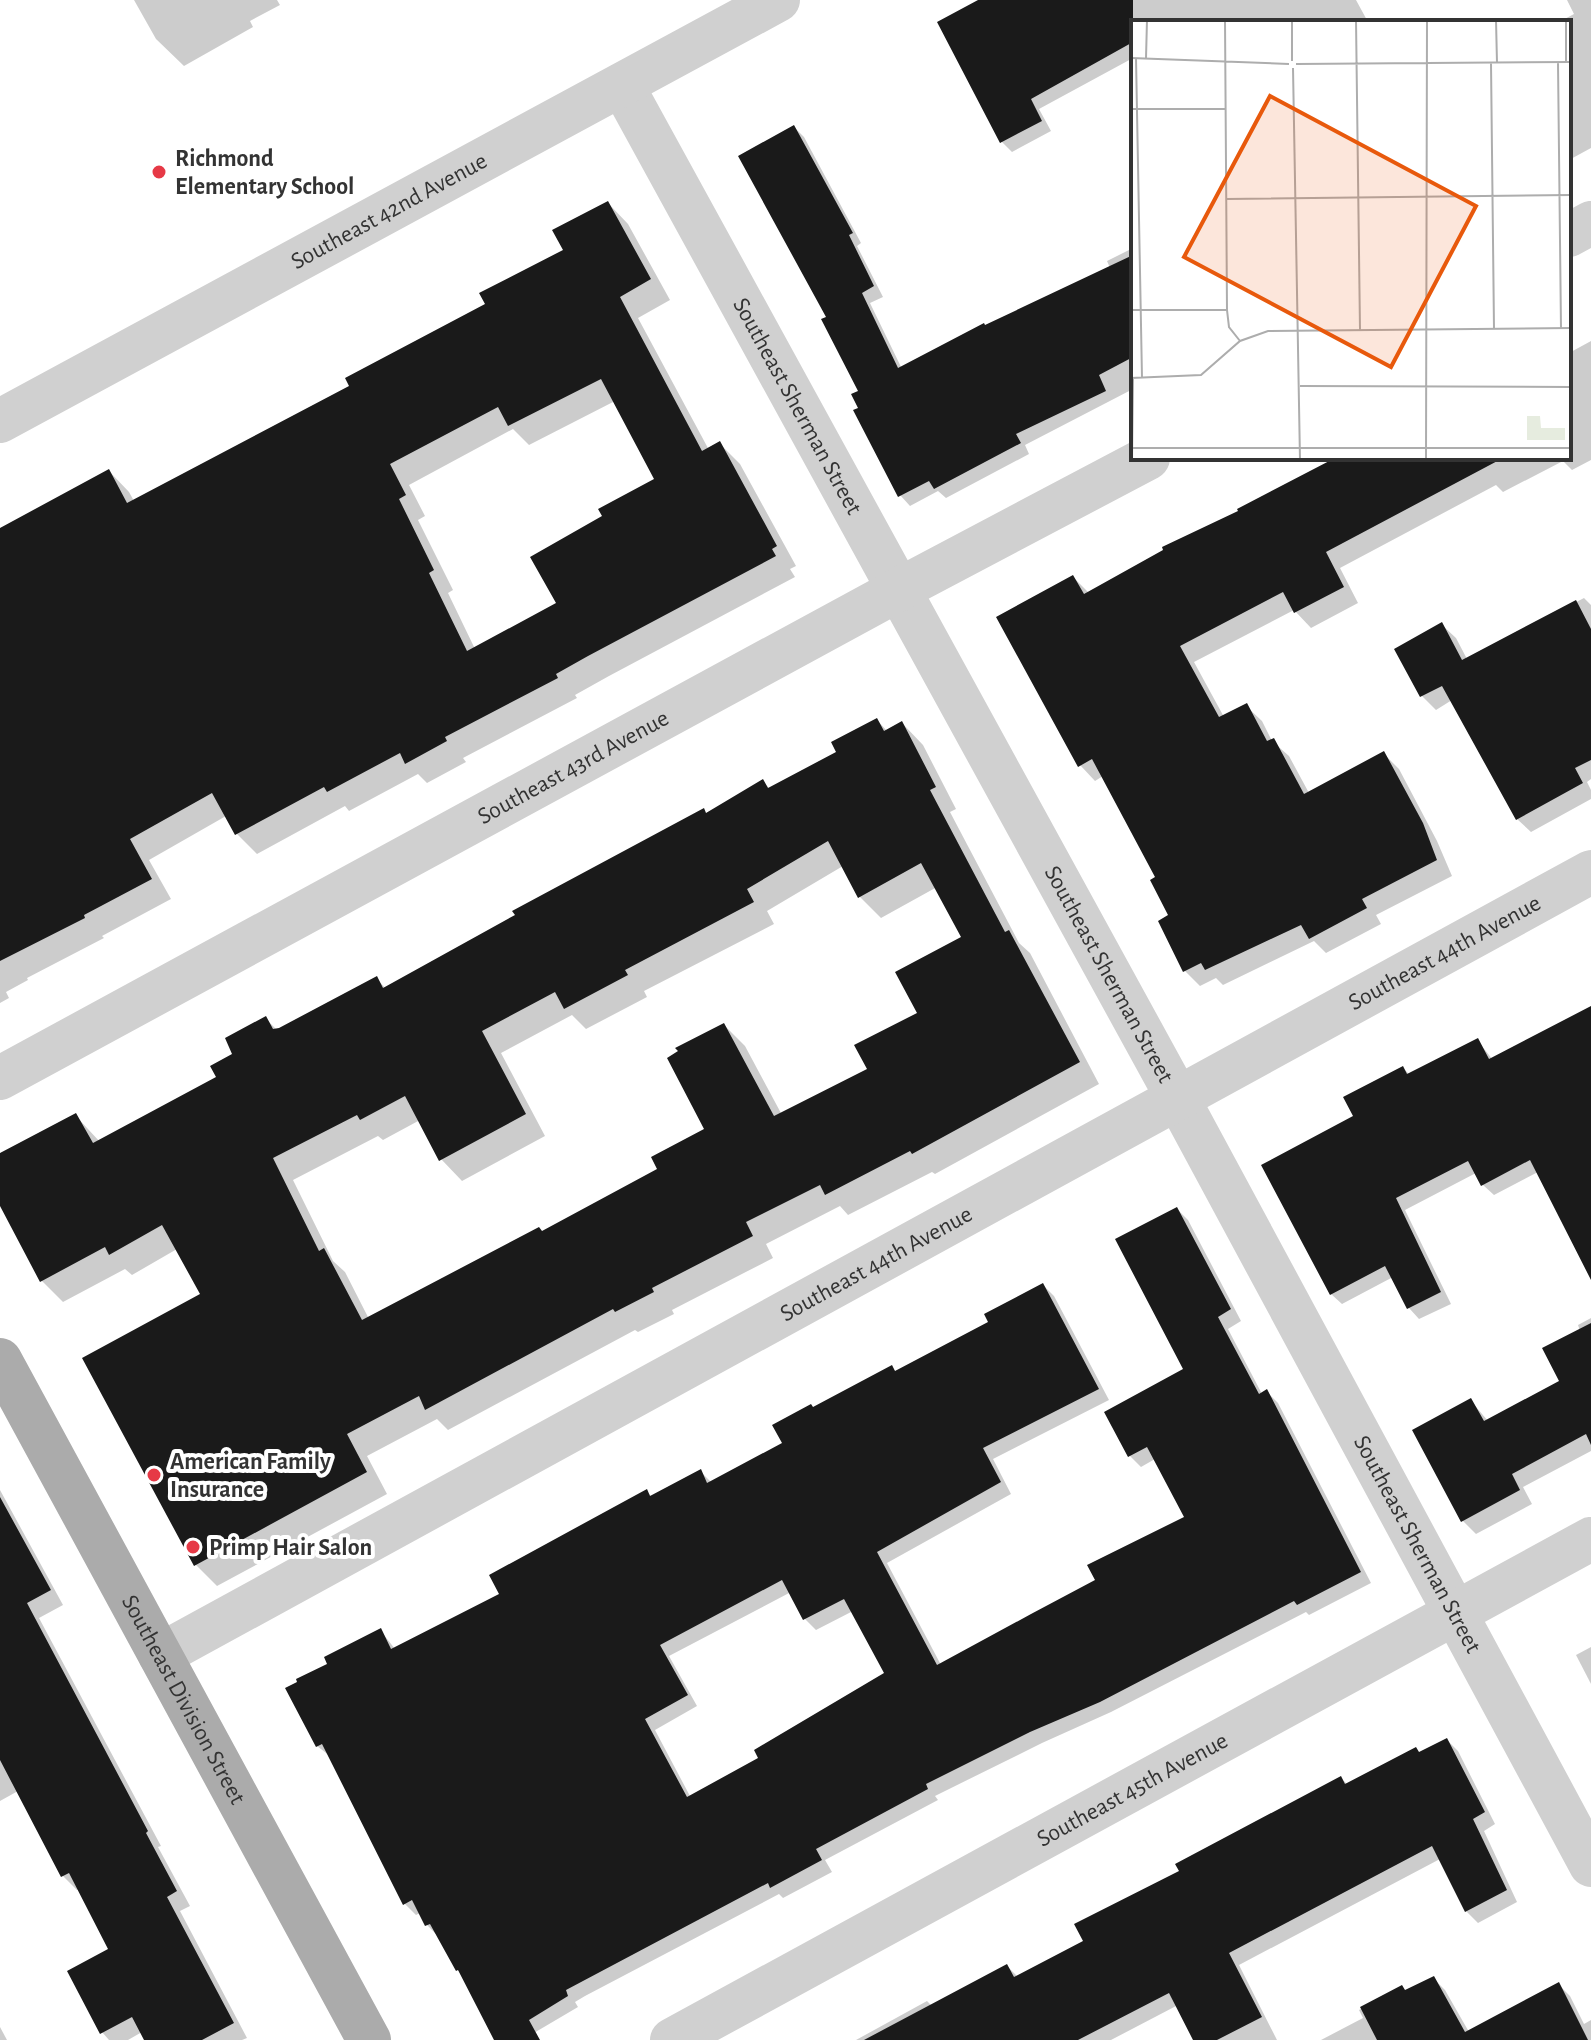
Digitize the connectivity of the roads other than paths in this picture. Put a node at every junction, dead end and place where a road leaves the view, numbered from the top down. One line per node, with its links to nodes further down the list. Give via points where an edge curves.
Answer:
1 (778, 0): 2 (street, Southeast 42nd Avenue)
2 (622, 85): 5 (street, Southeast 42nd Avenue); 7 (street, Southeast Sherman Street)
3 (1591, 223): 4 (street)
4 (1571, 234)
5 (0, 421)
6 (1144, 460): 7 (street, Southeast 43rd Avenue)
7 (900, 589): 9 (street, Southeast 43rd Avenue); 10 (street, Southeast Sherman Street)
8 (1591, 872): 10 (street, Southeast 44th Avenue)
9 (0, 1078)
10 (1177, 1097): 13 (street, Southeast Sherman Street); 14 (street, Southeast 44th Avenue)
11 (0, 1360): 14 (main road, Southeast Division Street)
12 (1591, 1539): 13 (street, Southeast 45th Avenue)
13 (1456, 1613): 15 (street, Southeast Sherman Street); 17 (street, Southeast 45th Avenue)
14 (160, 1655): 16 (main road, Southeast Division Street)
15 (1591, 1865)
16 (369, 2040)
17 (672, 2040)

